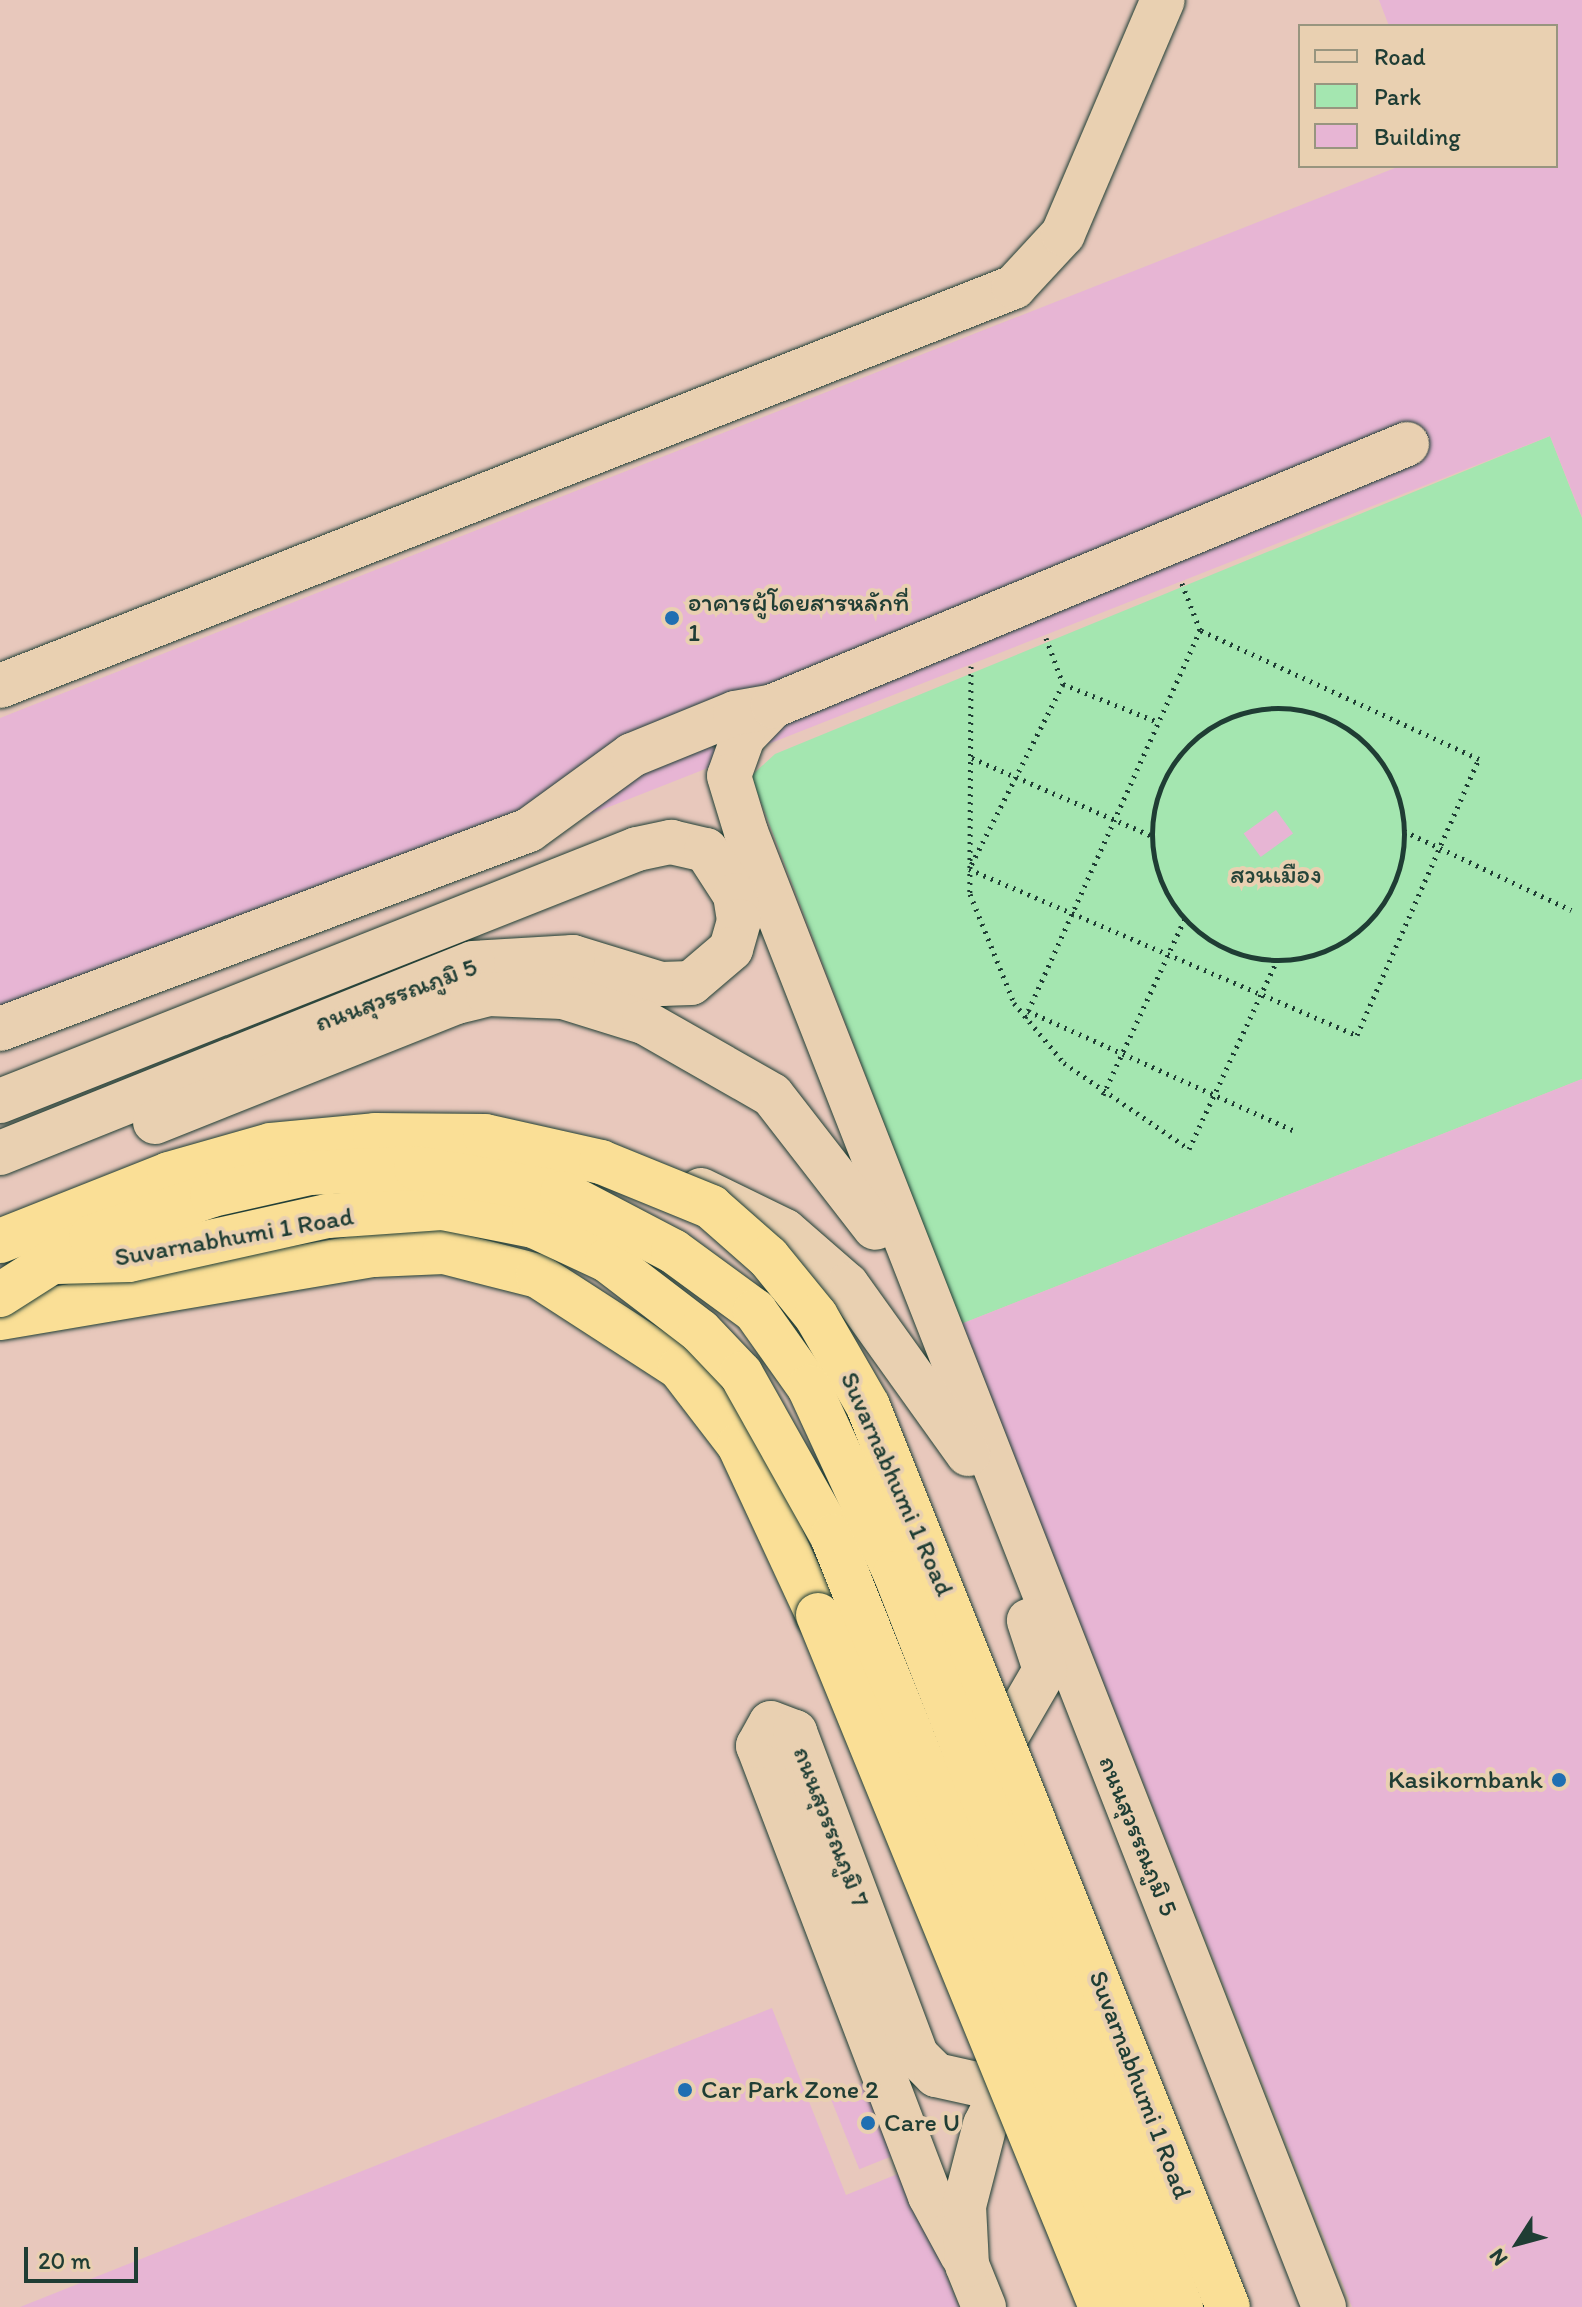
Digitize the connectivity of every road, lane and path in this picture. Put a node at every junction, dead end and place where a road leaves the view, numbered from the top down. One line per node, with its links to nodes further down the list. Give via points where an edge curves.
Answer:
1 (1163, 0): 8 (street, via 1063,234 1014,287)
2 (1407, 444): 3 (street)
3 (1167, 544): 4 (street); 6 (path)
4 (1032, 599): 5 (street); 7 (path)
5 (968, 625): 9 (street); 11 (path)
6 (1200, 630): 10 (path); 16 (path, via 1479,759)
7 (1063, 684): 10 (path); 12 (path)
8 (0, 686)
9 (754, 709): 18 (street, ถนนสุวรรณภูมิ 5, via 729,776 746,832); 27 (street, via 632,755 529,830)
10 (1158, 722): 13 (path)
11 (972, 758): 12 (path); 17 (path)
12 (1016, 777): 13 (path); 17 (path)
13 (1114, 820): 15 (path); 20 (path)
14 (1403, 831): 15 (path, via 1401,803 1383,764 1356,735 1320,715 1280,708 1215,725 1175,760 1157,796); 16 (path); 23 (path, via 1393,888 1369,924 1334,949)
15 (1152, 836): 21 (path, via 1159,876)
16 (1439, 848): 19 (path); 24 (path, via 1357,1035)
17 (969, 869): 20 (path); 26 (path, via 991,956)
18 (752, 896): 31 (street, ถนนสุวรรณภูมิ 5, via 706,850 690,843 637,849); 33 (street, ถนนสุวรรณภูมิ 5, via 731,949 691,983 661,984 573,957 473,963); 35 (street); 49 (street, ถนนสุวรรณภูมิ 5, via 955,1363)
19 (1571, 910)
20 (1072, 913): 22 (path); 25 (path)
21 (1185, 918): 22 (path); 23 (path, via 1210,941)
22 (1168, 954): 24 (path); 28 (path)
23 (1277, 960): 24 (path)
24 (1261, 994): 30 (path)
25 (1028, 1011): 26 (path); 28 (path)
26 (1025, 1019): 29 (path)
27 (0, 1029)
28 (1122, 1053): 29 (path); 30 (path)
29 (1103, 1095): 30 (path, via 1189,1149)
30 (1215, 1095): 32 (path)
31 (0, 1101)
32 (1295, 1131)
33 (0, 1153)
34 (0, 1183): 35 (street, via 457,1002 524,994 563,997 644,1022 772,1095)
35 (875, 1228): 40 (street)
36 (0, 1241): 48 (highway, Suvarnabhumi 1 Road, bridge, via 169,1174 271,1145 375,1135 485,1136 601,1162 711,1207 768,1257 816,1316 868,1406)
37 (0, 1263): 46 (highway, Suvarnabhumi 1 Road, bridge, via 129,1260 328,1216 442,1208 534,1226 607,1260 700,1331 741,1374 832,1536)
38 (0, 1293): 40 (street, via 381,1152 428,1146 658,1175 785,1231 847,1285); 47 (highway, Suvarnabhumi 1 Road, bridge, via 91,1237 212,1195 310,1173 416,1168 562,1193 673,1251 755,1311 809,1387 895,1573)
39 (0, 1318): 44 (highway, Suvarnabhumi 1 Road, bridge, via 117,1292 374,1255 444,1252 538,1276 680,1368 739,1445 783,1534)
40 (968, 1454): 41 (street, via 1045,1670 959,1817)
41 (1006, 2015): 42 (street); 45 (street)
42 (1003, 2090): 43 (street, ถนนสุวรรณภูมิ 7, via 970,2166 964,2206); 43 (street, ถนนสุวรรณภูมิ 7, via 936,2075 917,2056 795,1732 771,1723 758,1746 930,2196)
43 (976, 2287)
44 (1101, 2307)
45 (1123, 2307)
46 (1139, 2307)
47 (1181, 2307)
48 (1228, 2307)
49 (1324, 2307)

